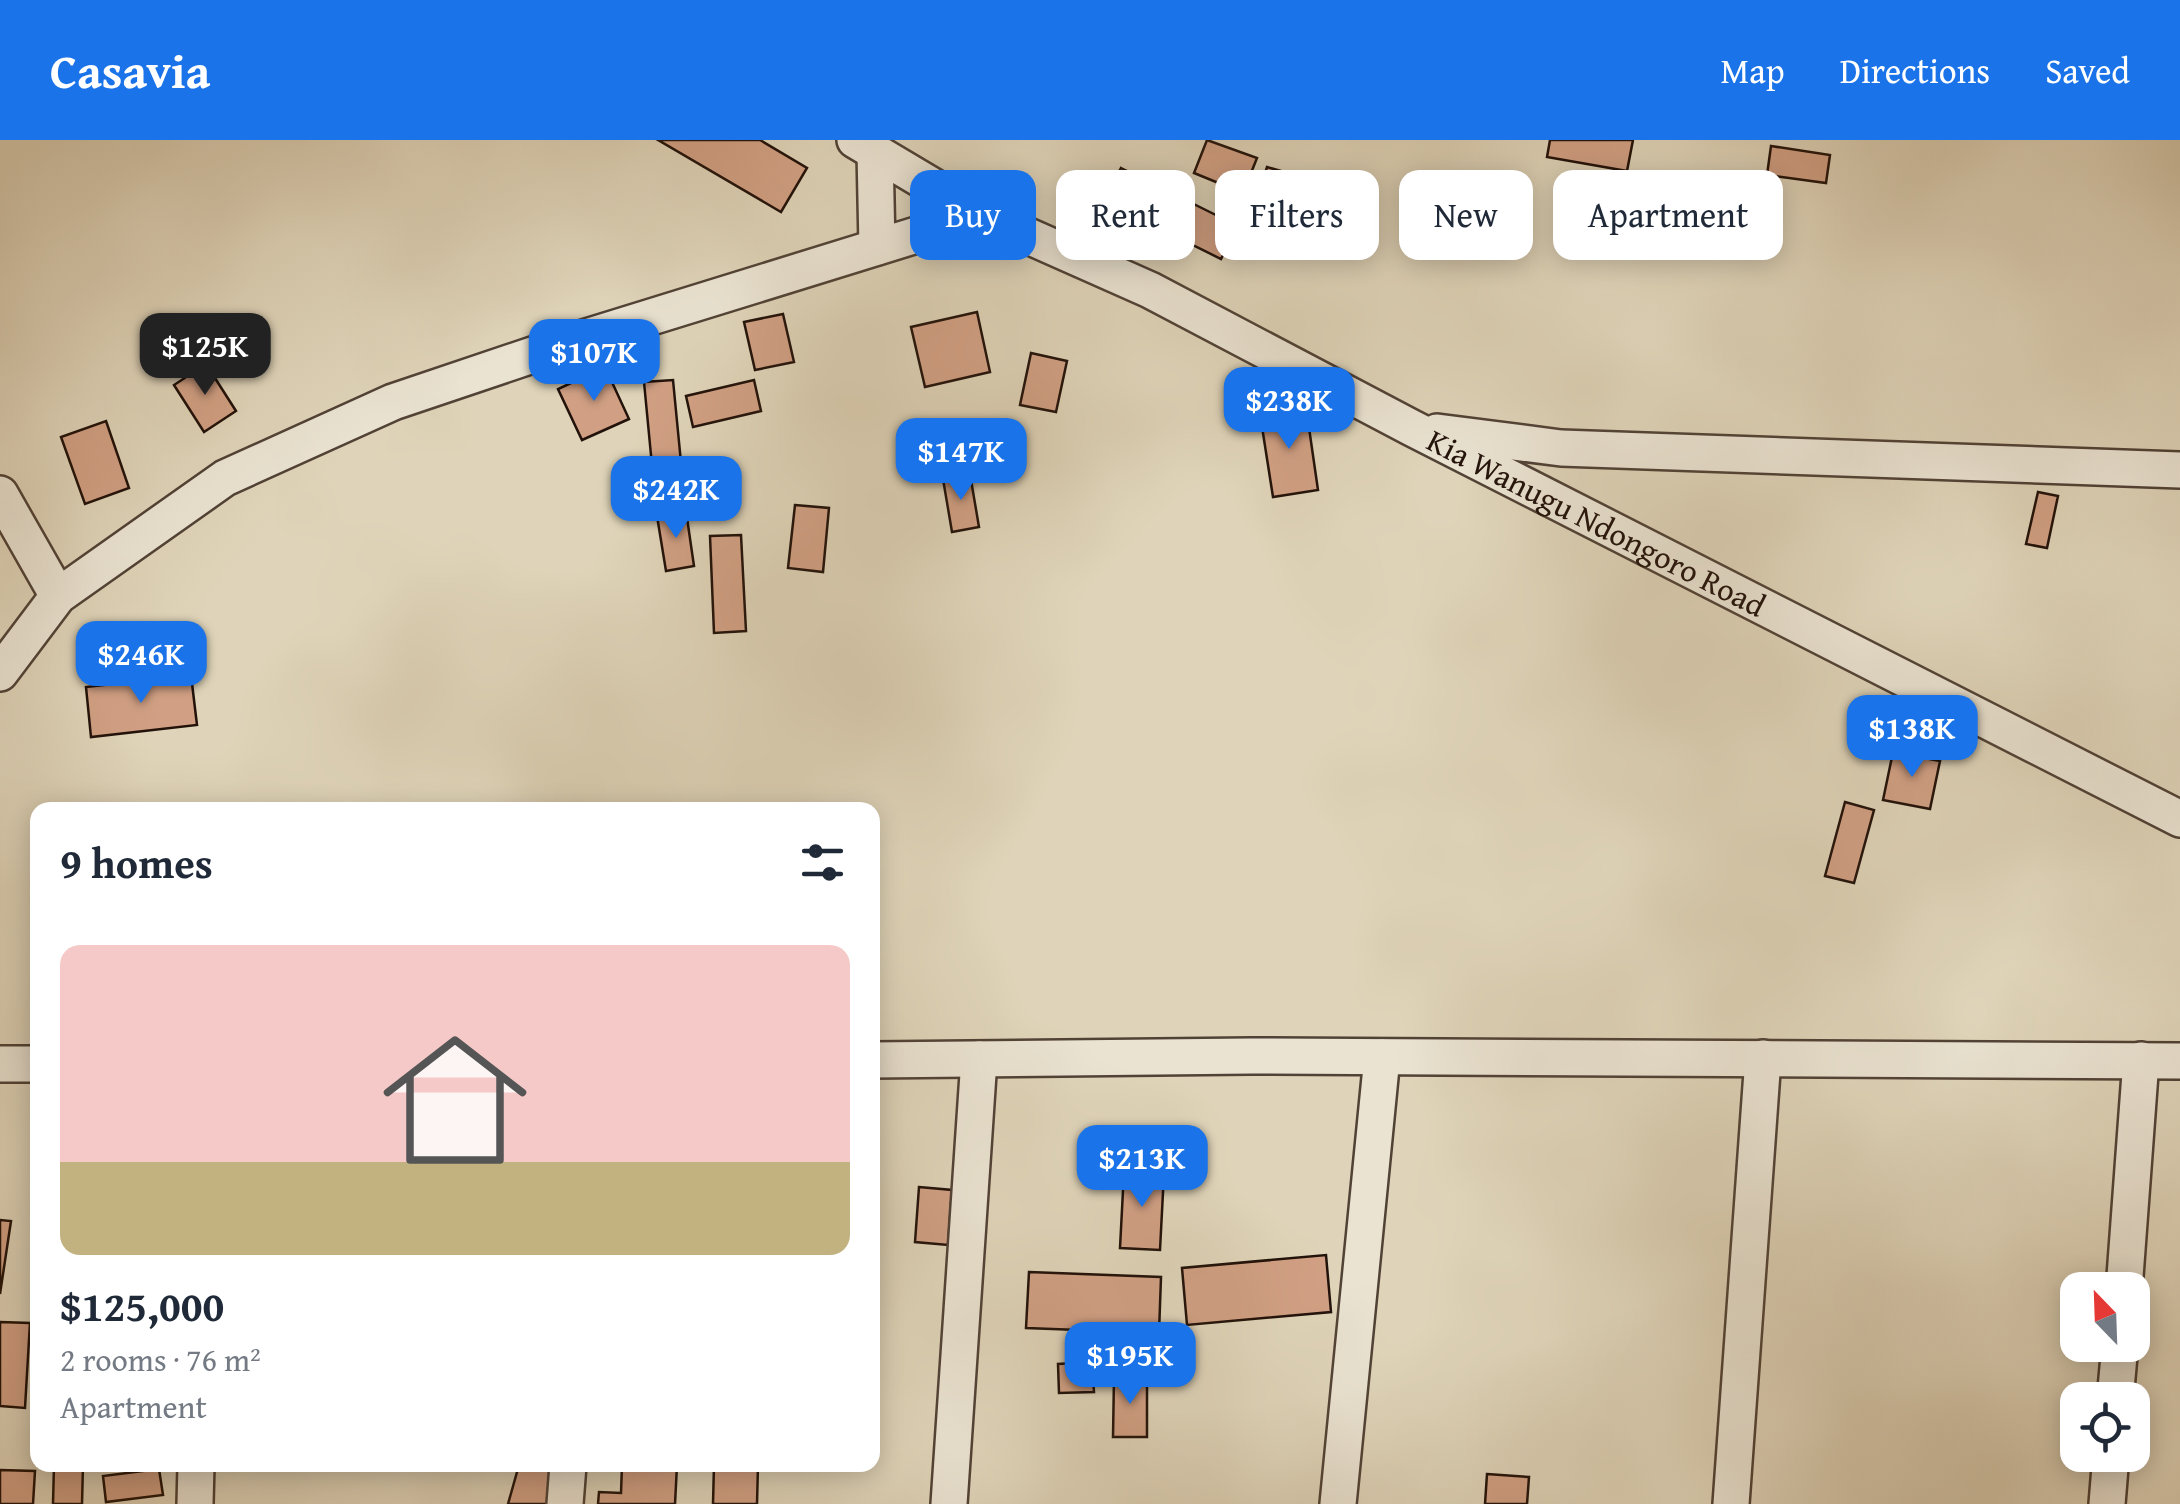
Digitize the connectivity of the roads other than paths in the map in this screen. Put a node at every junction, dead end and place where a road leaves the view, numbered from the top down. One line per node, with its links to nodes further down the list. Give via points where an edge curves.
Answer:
1 (865, 146): 2 (street, Kia Wanugu Ndongoro Road); 5 (street)
2 (910, 172)
3 (910, 237): 5 (street)
4 (1036, 239): 6 (street, Kia Wanugu Ndongoro Road, via 1150,290)
5 (877, 247): 11 (street, via 393,402 225,478)
6 (1412, 428): 7 (street); 10 (street, Kia Wanugu Ndongoro Road)
7 (1561, 448): 8 (street); 10 (street)
8 (2180, 470)
9 (0, 494): 11 (street)
10 (1550, 498): 13 (street, Kia Wanugu Ndongoro Road)
11 (58, 596): 12 (street)
12 (0, 673)
13 (2180, 820)
14 (1382, 1057): 15 (street); 16 (street); 29 (street)
15 (978, 1058): 17 (street); 28 (street)
16 (1762, 1058): 18 (street); 30 (street)
17 (880, 1060)
18 (2141, 1060): 19 (street); 22 (street)
19 (2180, 1061)
20 (0, 1064): 21 (street)
21 (30, 1064)
22 (2125, 1272)
23 (196, 1472): 26 (street)
24 (567, 1472): 27 (street)
25 (2110, 1472): 31 (street)
26 (195, 1504)
27 (565, 1504)
28 (949, 1504)
29 (1338, 1504)
30 (1731, 1504)
31 (2107, 1504)

